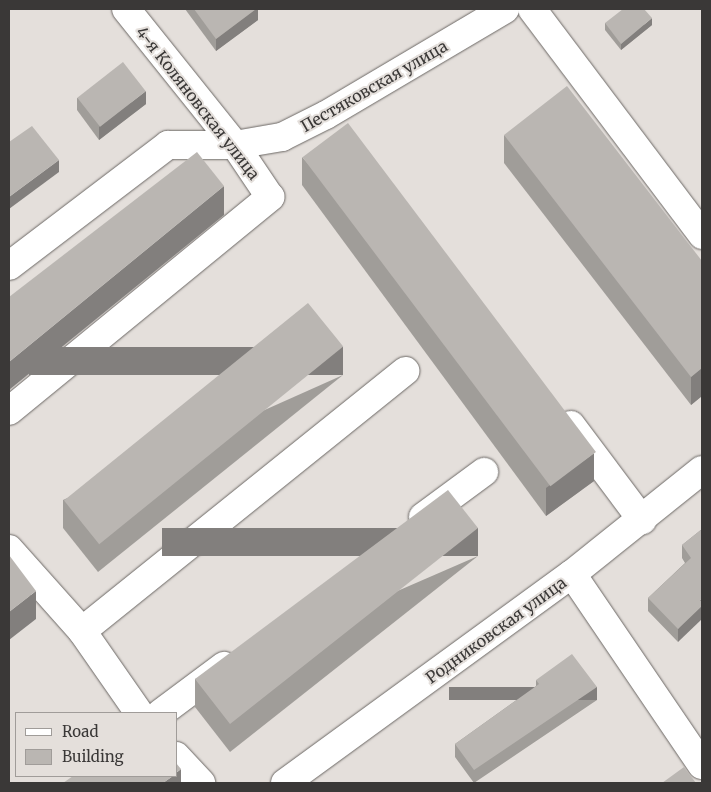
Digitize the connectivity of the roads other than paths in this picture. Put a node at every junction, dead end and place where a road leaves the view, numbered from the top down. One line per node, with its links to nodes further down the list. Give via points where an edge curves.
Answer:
1 (126, 9): 6 (street, 4-я Коляновская улица)
2 (505, 9): 4 (street, Пестяковская улица)
3 (532, 9): 7 (street)
4 (336, 109): 5 (street); 6 (street, Пестяковская улица, via 282,137)
5 (354, 133)
6 (235, 145): 8 (street, Пестяковская улица, via 168,144); 11 (street, 4-я Коляновская улица, via 270,197)
7 (702, 235)
8 (9, 266)
9 (405, 370): 18 (street)
10 (554, 402): 14 (street)
11 (9, 411)
12 (702, 470): 14 (street, Родниковская улица)
13 (484, 472): 15 (street)
14 (642, 520): 17 (street, Родниковская улица)
15 (405, 530)
16 (11, 555): 18 (street)
17 (572, 574): 23 (street); 25 (street, Родниковская улица)
18 (82, 632): 20 (street)
19 (248, 648): 21 (street)
20 (138, 712)
21 (162, 712)
22 (178, 758): 24 (street)
23 (702, 765)
24 (201, 783)
25 (284, 783)

